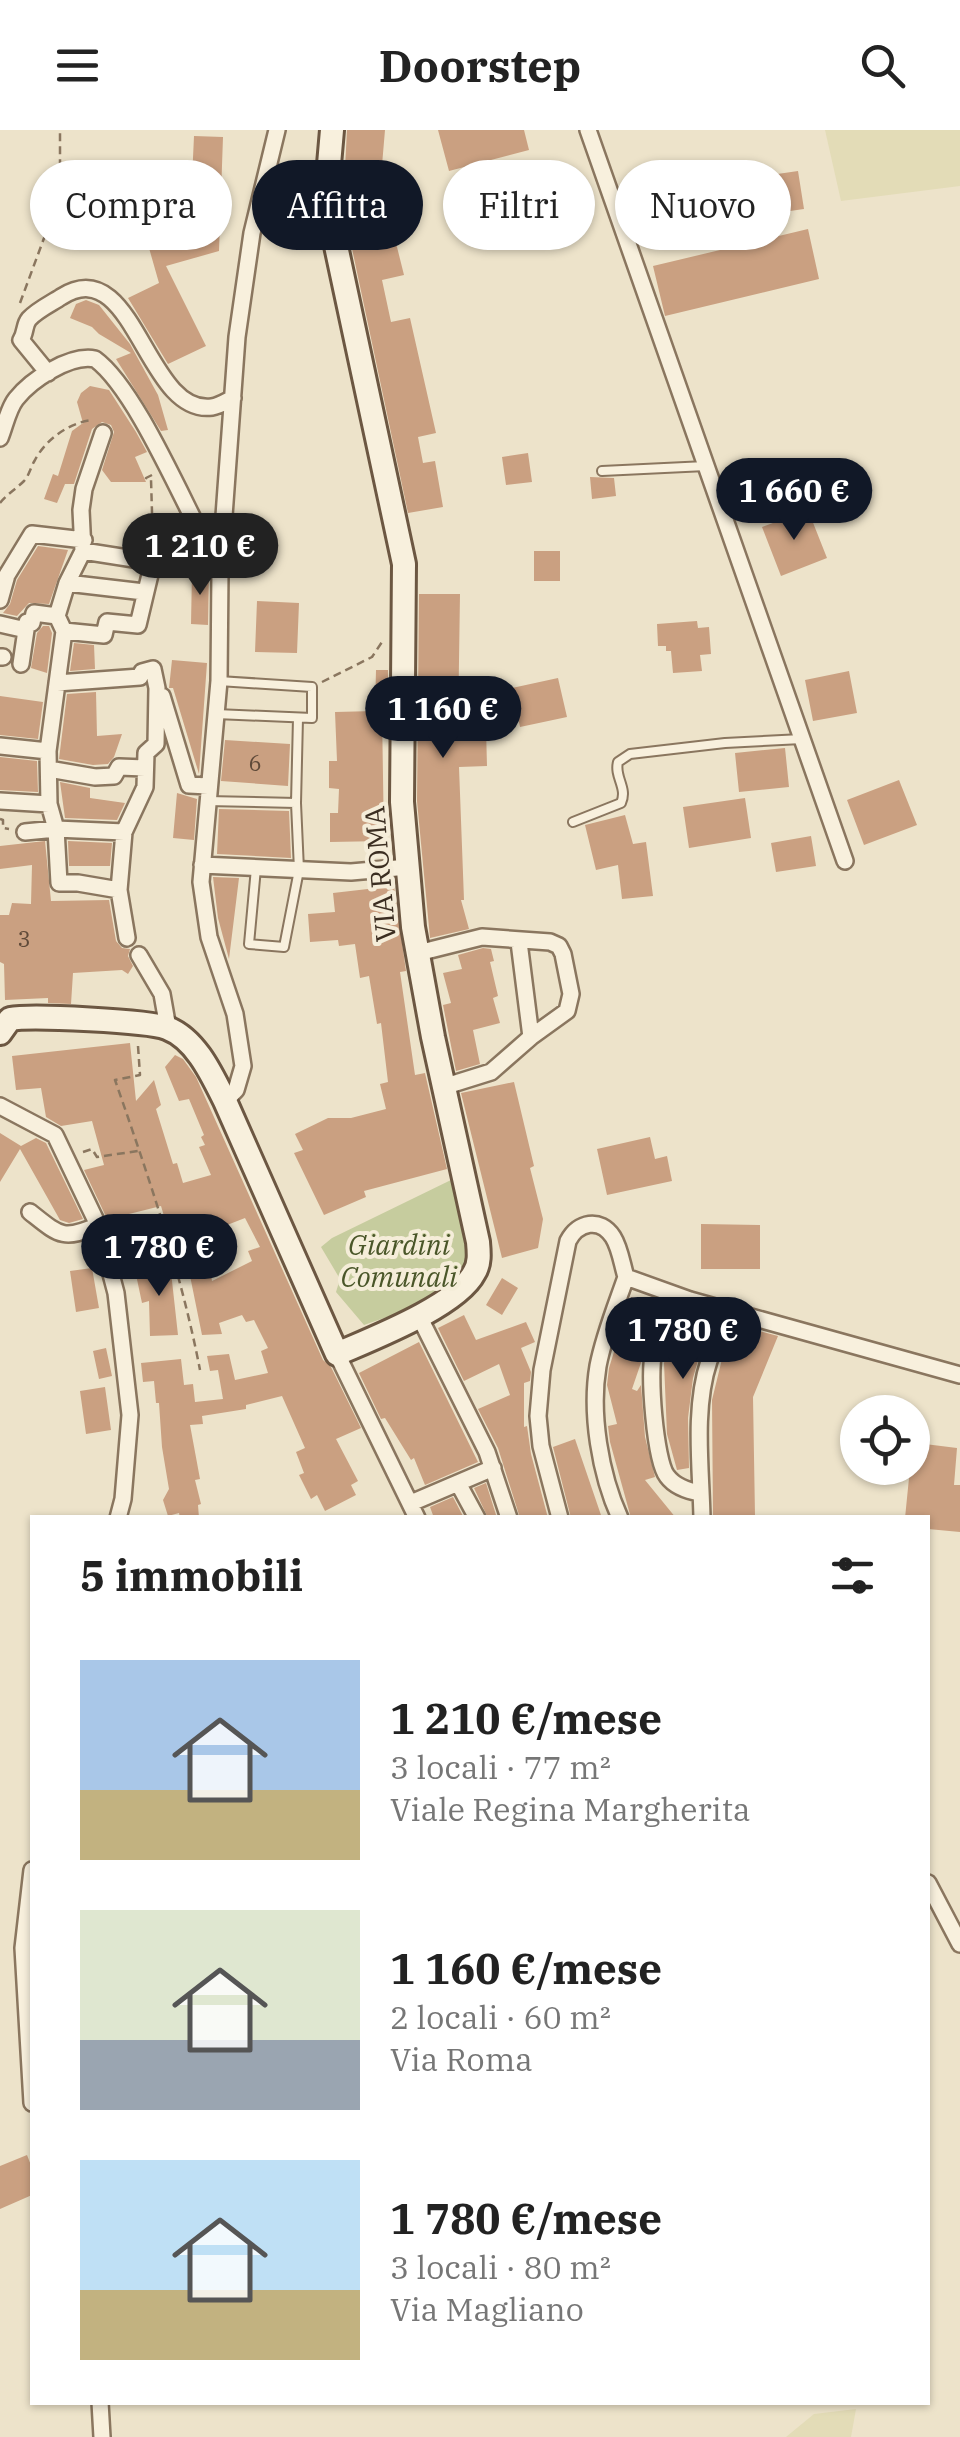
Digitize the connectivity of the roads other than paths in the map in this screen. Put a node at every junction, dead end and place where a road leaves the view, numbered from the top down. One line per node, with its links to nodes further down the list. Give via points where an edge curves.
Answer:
1 (277, 130): 5 (street, via 252,233)
2 (332, 130): 39 (street, VIA ROMA, via 326,199 404,564 402,802)
3 (588, 130): 8 (street)
4 (48, 373): 5 (street, via 21,340 27,322 67,294 90,289 110,298 170,387 193,405 212,407); 7 (street, via 15,400); 11 (street, via 75,359 100,362 132,406)
5 (233, 398): 11 (street)
6 (102, 433): 10 (street, via 84,489)
7 (0, 438)
8 (706, 466): 9 (lane); 24 (street)
9 (602, 471)
10 (84, 545): 12 (street); 13 (street, via 153,562); 14 (street, via 32,534)
11 (220, 571): 19 (street)
12 (67, 583): 13 (street); 16 (street)
13 (144, 592): 16 (street, via 138,626 107,622 104,635)
14 (0, 600)
15 (0, 624): 17 (street)
16 (61, 624): 17 (street, via 34,613); 20 (street)
17 (26, 630): 18 (street)
18 (22, 664)
19 (218, 681): 22 (street); 23 (lane, via 312,687 312,718)
20 (57, 683): 21 (street, via 140,677 152,669); 26 (street)
21 (157, 688): 27 (street, via 156,744 146,753); 29 (street, via 189,785)
22 (215, 714): 23 (lane); 29 (street)
23 (298, 718): 31 (lane)
24 (802, 739): 33 (lane, via 630,754 616,768 620,802); 37 (street)
25 (0, 746): 26 (street)
26 (48, 750): 28 (street)
27 (145, 768): 28 (street, via 119,767 114,776 94,777); 36 (street, via 145,787)
28 (48, 769): 32 (street)
29 (207, 793): 31 (lane); 38 (street)
30 (0, 802): 32 (street)
31 (296, 803): 41 (lane)
32 (49, 804): 34 (street)
33 (572, 822)
34 (56, 829): 35 (street); 36 (street); 42 (street, via 59,884)
35 (25, 832)
36 (124, 832): 42 (street)
37 (844, 861)
38 (202, 865): 40 (street); 51 (street, via 209,936 235,1014 243,1066)
39 (408, 867): 41 (street); 45 (street, VIA ROMA)
40 (256, 868): 41 (street); 41 (lane, via 249,944 284,947)
41 (299, 870)
42 (119, 890): 43 (street)
43 (127, 938)
44 (518, 942): 45 (street, via 474,938); 49 (street); 49 (street, via 559,946 571,994 563,1016)
45 (418, 953): 50 (street, VIA ROMA)
46 (139, 955): 48 (street, via 162,994)
47 (3, 1020): 48 (street)
48 (168, 1028): 51 (street, via 208,1067)
49 (530, 1037): 50 (street, via 491,1072)
50 (444, 1087): 58 (street, VIA ROMA, via 479,1260 465,1285)
51 (225, 1101): 59 (street)
52 (0, 1106): 54 (street, via 55,1135)
53 (30, 1212): 54 (street, via 68,1236)
54 (98, 1225): 65 (street, via 116,1293 130,1415)
55 (626, 1277): 56 (street); 68 (street, via 610,1232 590,1224 574,1231 538,1395 541,1446); 69 (street, via 596,1387 603,1460)
56 (690, 1300): 57 (street); 63 (street, via 657,1344 652,1388 663,1470 680,1487)
57 (736, 1312): 60 (street); 63 (street, via 704,1379)
58 (419, 1316): 59 (street, VIA ROMA); 61 (street)
59 (338, 1354): 64 (street)
60 (960, 1375)
61 (493, 1468): 62 (street); 67 (street)
62 (458, 1483): 64 (street); 66 (street)
63 (701, 1494): 70 (street)
64 (414, 1510)
65 (119, 1515)
66 (475, 1515)
67 (508, 1515)
68 (559, 1515)
69 (619, 1515)
70 (702, 1515)
71 (930, 1886): 73 (street)
72 (30, 1890): 74 (street, via 24,1948)
73 (960, 1944)
74 (30, 2060)
75 (100, 2405): 76 (street)
76 (102, 2437)

